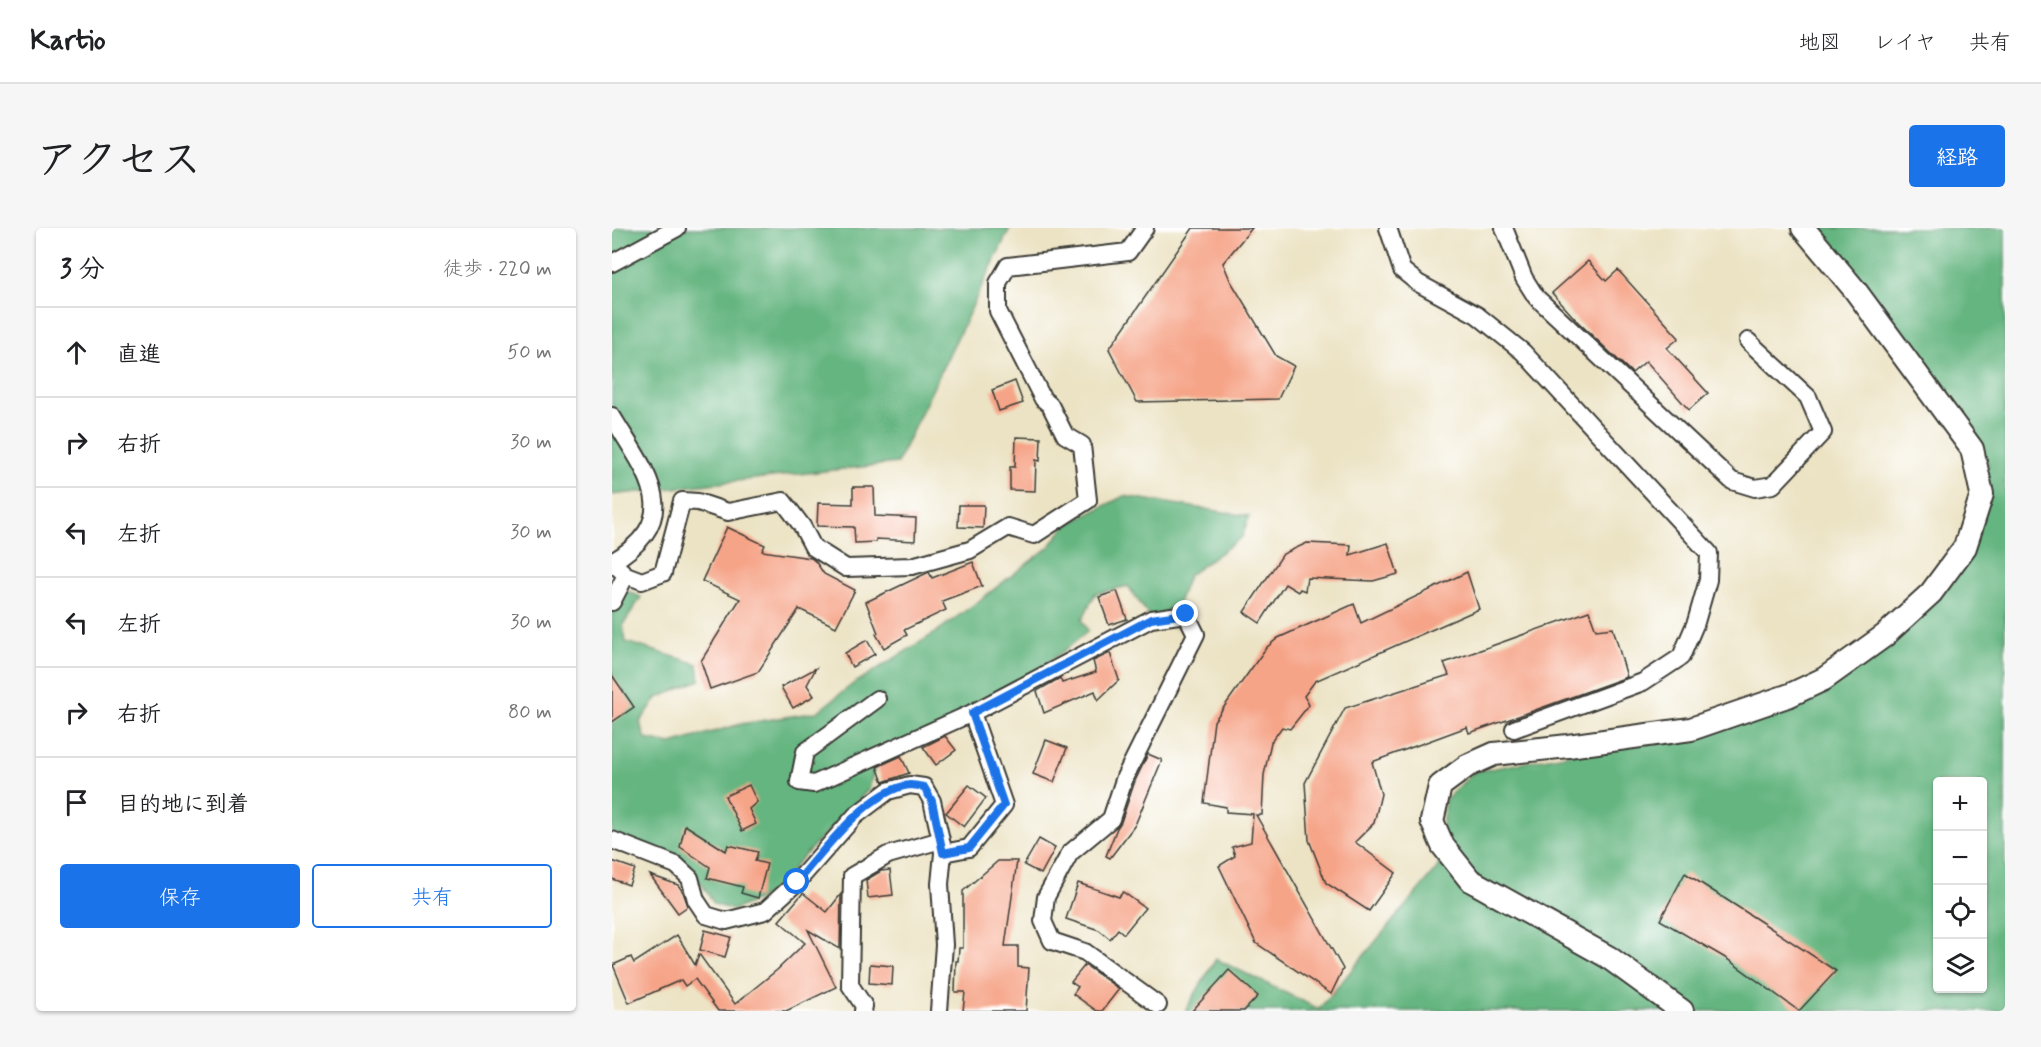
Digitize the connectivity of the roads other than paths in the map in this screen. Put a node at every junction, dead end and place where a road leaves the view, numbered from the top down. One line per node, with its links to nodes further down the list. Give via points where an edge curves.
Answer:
1 (677, 228): 6 (street)
2 (1145, 228): 10 (street, via 1128,252 1008,266 998,282 998,311 1043,399 1065,435 1082,445 1088,500 1034,535 1008,526 970,550 912,566 887,568 846,568 813,547 783,501 728,512 682,501 663,573 642,581)
3 (1388, 228): 14 (street, via 1402,270 1418,283 1478,315 1523,352 1709,553 1708,580 1682,657 1643,682)
4 (1504, 228): 7 (street, via 1536,297 1731,481 1755,488 1773,484 1823,432 1809,397)
5 (1803, 228): 20 (street, via 1855,290 1972,449 1982,494 1965,547 1931,593 1884,636 1824,679 1692,729 1494,754 1467,766 1440,786 1432,821 1443,846 1470,880 1608,957)
6 (612, 263)
7 (1748, 341)
8 (612, 416): 9 (street, via 640,459 654,494 652,525 629,552)
9 (612, 562): 10 (street)
10 (626, 575): 11 (street)
11 (612, 602)
12 (877, 699): 13 (street, via 805,752 799,782 814,784)
13 (972, 713): 16 (street, via 1004,805 969,848); 17 (street, via 1151,619 1186,614 1196,634 1125,777 1111,819 1070,853 1046,897 1043,921 1052,941 1085,952)
14 (1514, 729)
15 (612, 840): 16 (street, via 675,865 690,878 696,900 706,915 726,921 765,910 797,882 855,816 888,791 910,785 924,787 932,801)
16 (942, 847): 18 (street, via 888,855 852,876 850,985 864,1006); 19 (street, via 944,945)
17 (1158, 1005)
18 (863, 1011)
19 (939, 1011)
20 (1682, 1011)

